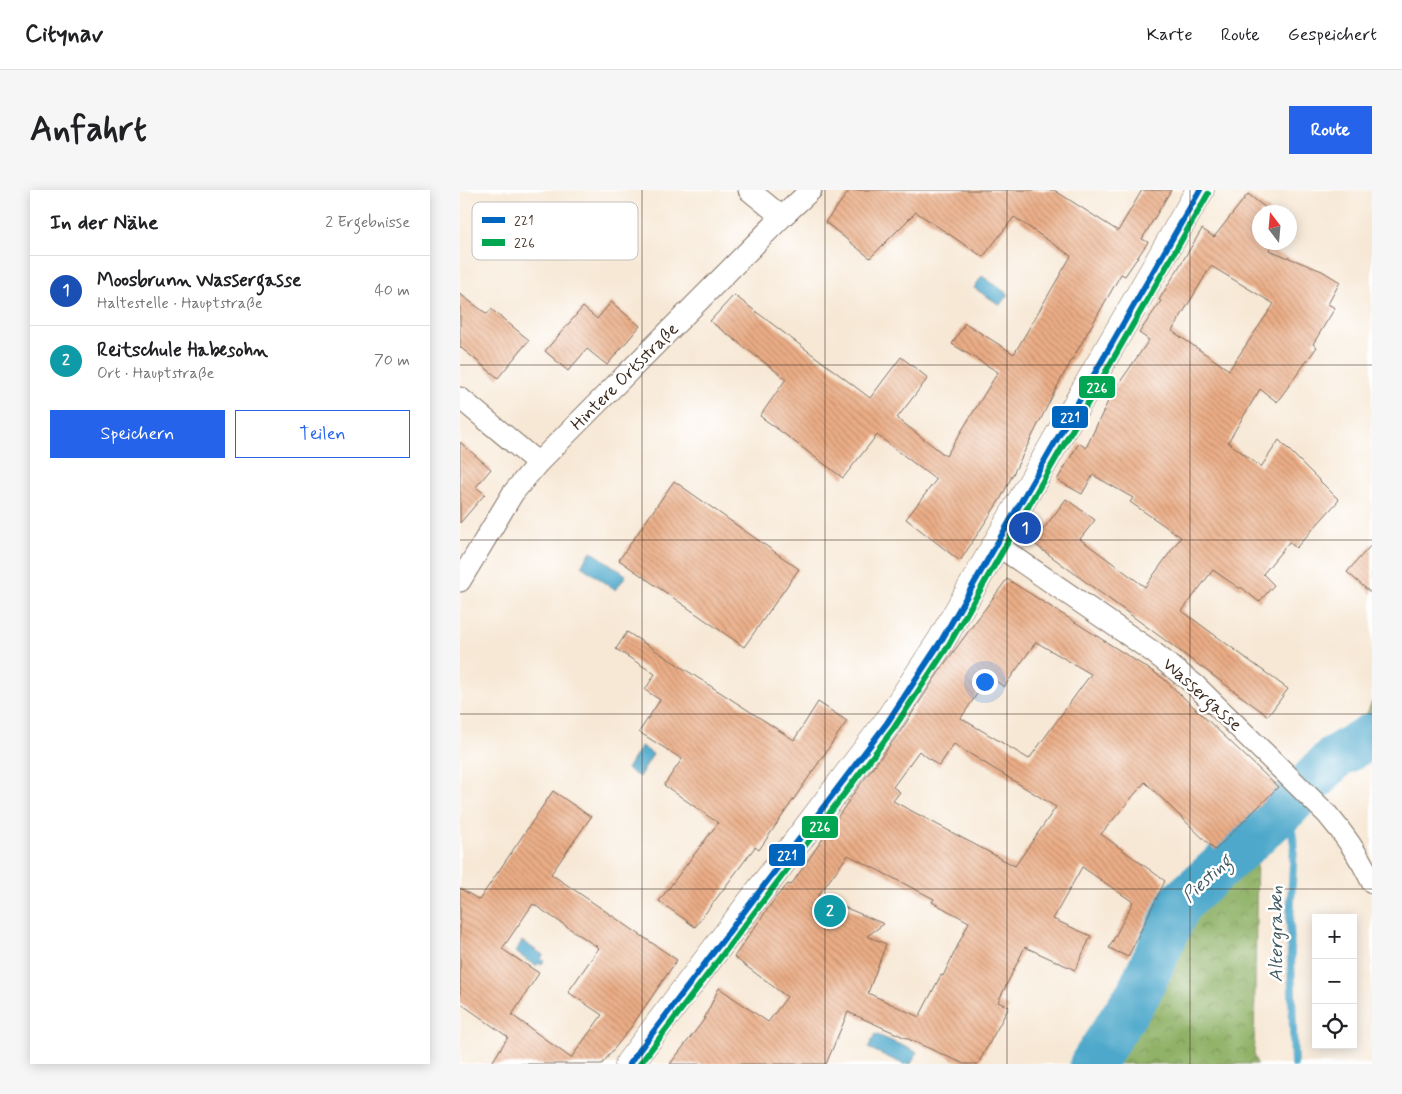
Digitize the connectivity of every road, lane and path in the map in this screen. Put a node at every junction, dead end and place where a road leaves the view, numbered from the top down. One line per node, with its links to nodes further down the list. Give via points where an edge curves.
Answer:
1 (749, 190): 4 (street)
2 (811, 190): 4 (street, Hintere Ortsstraße)
3 (1200, 190): 7 (main road)
4 (782, 217): 6 (street, Hintere Ortsstraße)
5 (460, 398): 6 (street)
6 (538, 463): 8 (street, Hintere Ortsstraße, via 513,493)
7 (997, 546): 9 (street, Wassergasse, via 1160,657 1195,685 1327,814 1347,837); 10 (main road, via 941,641 887,722)
8 (460, 581)
9 (1372, 882)
10 (629, 1064)

